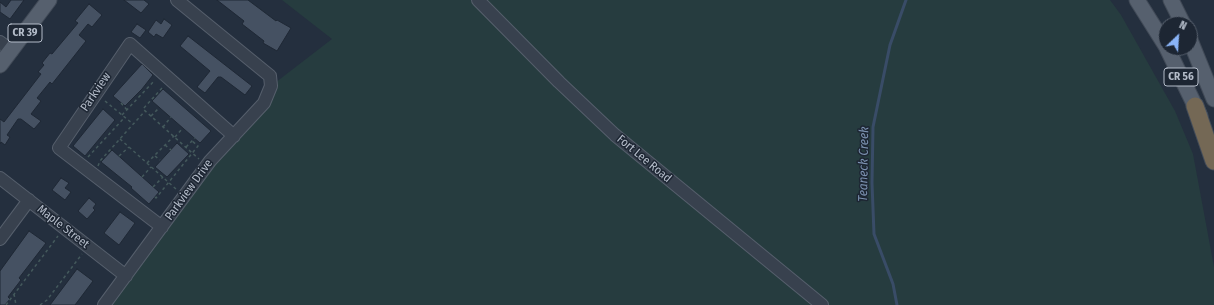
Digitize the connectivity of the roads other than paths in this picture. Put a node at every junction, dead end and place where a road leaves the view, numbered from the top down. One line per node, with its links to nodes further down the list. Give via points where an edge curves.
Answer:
1 (49, 0): 10 (main road, CR 39)
2 (177, 0): 16 (street, Parkview Drive, via 270,76 271,86 264,103)
3 (478, 0): 25 (street, Fort Lee Road, via 615,135)
4 (1137, 0): 9 (main road, CR 56)
5 (1171, 0): 7 (main road)
6 (1181, 0): 8 (main road)
7 (1179, 16)
8 (1185, 16)
9 (1158, 33)
10 (6, 46): 13 (main road, CR 39)
11 (1171, 56): 15 (main road, CR 56)
12 (1197, 56): 14 (main road, CR 56)
13 (0, 65)
14 (1214, 99)
15 (1195, 106): 17 (main road, CR 56); 18 (highway)
16 (234, 136): 21 (street, Parkview Drive, via 210,160); 21 (street, Parkview, via 130,44 58,148)
17 (1214, 148)
18 (1214, 161)
19 (0, 178): 20 (street, Maple Street)
20 (29, 200): 22 (street); 23 (street, Maple Street)
21 (162, 227): 23 (street, Parkview Drive)
22 (0, 239)
23 (126, 276): 24 (street, Parkview Drive)
24 (104, 305)
25 (822, 305)

